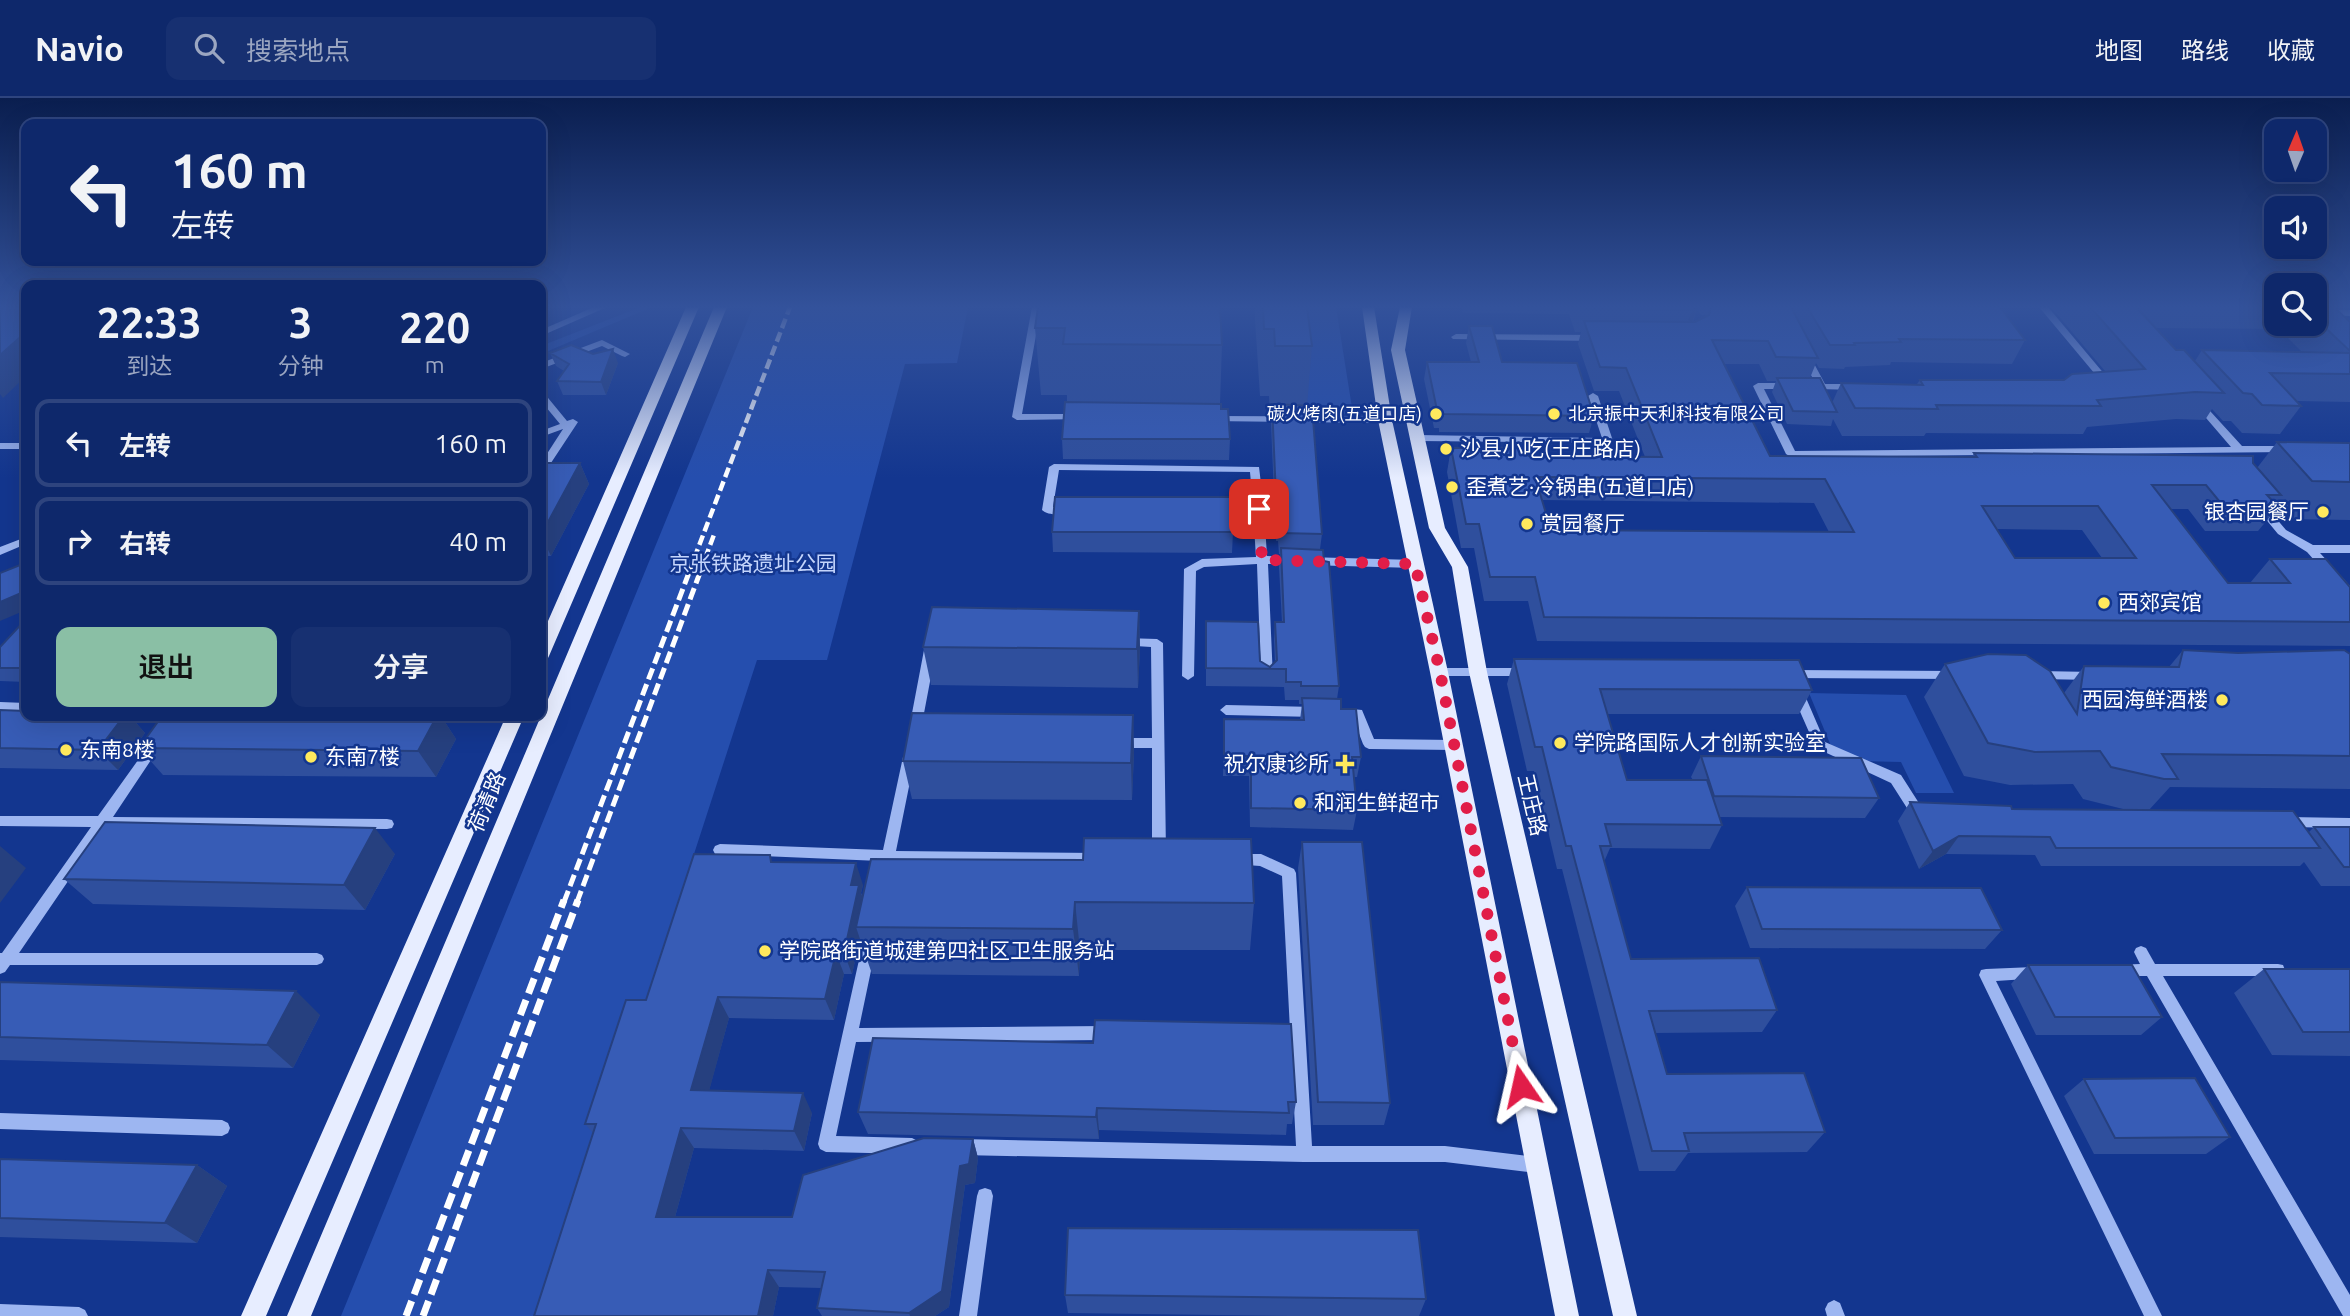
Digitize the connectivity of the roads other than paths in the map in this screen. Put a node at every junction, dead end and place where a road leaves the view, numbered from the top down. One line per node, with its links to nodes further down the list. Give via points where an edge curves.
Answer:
1 (668, 364): 42 (main road)
2 (697, 364): 90 (main road, 荷清路)
3 (1027, 364): 16 (street, via 1017,416)
4 (1376, 364): 18 (main road)
5 (1401, 364): 21 (main road, 王庄路)
6 (1809, 364): 10 (street)
7 (2092, 364): 12 (street, via 2113,389)
8 (1796, 386): 24 (street, via 1758,386 1791,454)
9 (1809, 387): 10 (street)
10 (1822, 387): 11 (street)
11 (1863, 387)
12 (2099, 389)
13 (1593, 396): 21 (street, via 1608,441)
14 (2194, 398): 24 (street)
15 (546, 401): 19 (street)
16 (1085, 417)
17 (1208, 419): 18 (street)
18 (1385, 421): 36 (main road)
19 (565, 424): 20 (street); 26 (street, via 573,422)
20 (546, 431)
21 (1418, 438): 44 (main road, 王庄路, via 1437,528 1460,567)
22 (0, 446): 23 (street)
23 (21, 446)
24 (2239, 449): 25 (street)
25 (2295, 449)
26 (546, 462)
27 (2249, 493): 32 (street, via 2282,532)
28 (1206, 509): 29 (street)
29 (1259, 509): 30 (street, via 1255,469 1054,467 1047,510); 35 (street)
30 (1087, 510)
31 (21, 542): 34 (street)
32 (2311, 549): 33 (street); 37 (street)
33 (2350, 549)
34 (0, 551)
35 (1262, 560): 36 (street); 48 (street, via 1202,563 1190,569); 50 (street)
36 (1415, 564): 43 (main road)
37 (2333, 573): 38 (street); 39 (street)
38 (2350, 573)
39 (2350, 593)
40 (932, 639): 66 (street, via 919,742)
41 (1104, 642): 57 (street, via 1157,643)
42 (546, 645)
43 (1440, 672): 44 (street); 58 (main road)
44 (1478, 672): 45 (street); 93 (main road, 王庄路)
45 (1546, 673)
46 (1972, 675): 59 (street, via 1783,674 1820,745 1896,779 1920,815)
47 (2028, 675): 49 (street)
48 (1188, 676)
49 (2112, 676)
50 (1267, 679)
51 (0, 707): 52 (street)
52 (21, 707)
53 (1226, 710): 58 (street, via 1358,713 1369,744)
54 (513, 721): 89 (main road, 荷清路)
55 (160, 737): 62 (street)
56 (1103, 743): 57 (street)
57 (1158, 743): 68 (street)
58 (1454, 745): 84 (main road)
59 (1934, 816)
60 (0, 821): 62 (street)
61 (2267, 821): 63 (street)
62 (101, 822): 64 (street); 74 (street)
63 (2350, 823)
64 (387, 824)
65 (720, 850): 66 (street)
66 (888, 856): 67 (street); 70 (street)
67 (1118, 859)
68 (1159, 859)
69 (1223, 860): 83 (street, via 1261,860 1289,873 1291,1033)
70 (880, 894)
71 (874, 920): 80 (street)
72 (2141, 953): 75 (street)
73 (317, 959): 74 (street)
74 (2, 962)
75 (2151, 969): 76 (street); 77 (street); 86 (street)
76 (2297, 970)
77 (2109, 971)
78 (2054, 973): 94 (street, via 1986,975)
79 (1130, 1033): 80 (street)
80 (850, 1035): 83 (street, via 826,1144)
81 (0, 1121): 82 (street)
82 (222, 1128)
83 (1304, 1154): 84 (street, via 1445,1154)
84 (1537, 1164): 92 (main road)
85 (985, 1196): 91 (street)
86 (2350, 1312)
87 (0, 1313): 88 (street)
88 (79, 1316)
89 (253, 1316)
90 (299, 1316)
91 (968, 1316)
92 (1567, 1316)
93 (1625, 1316)
94 (2153, 1316)

